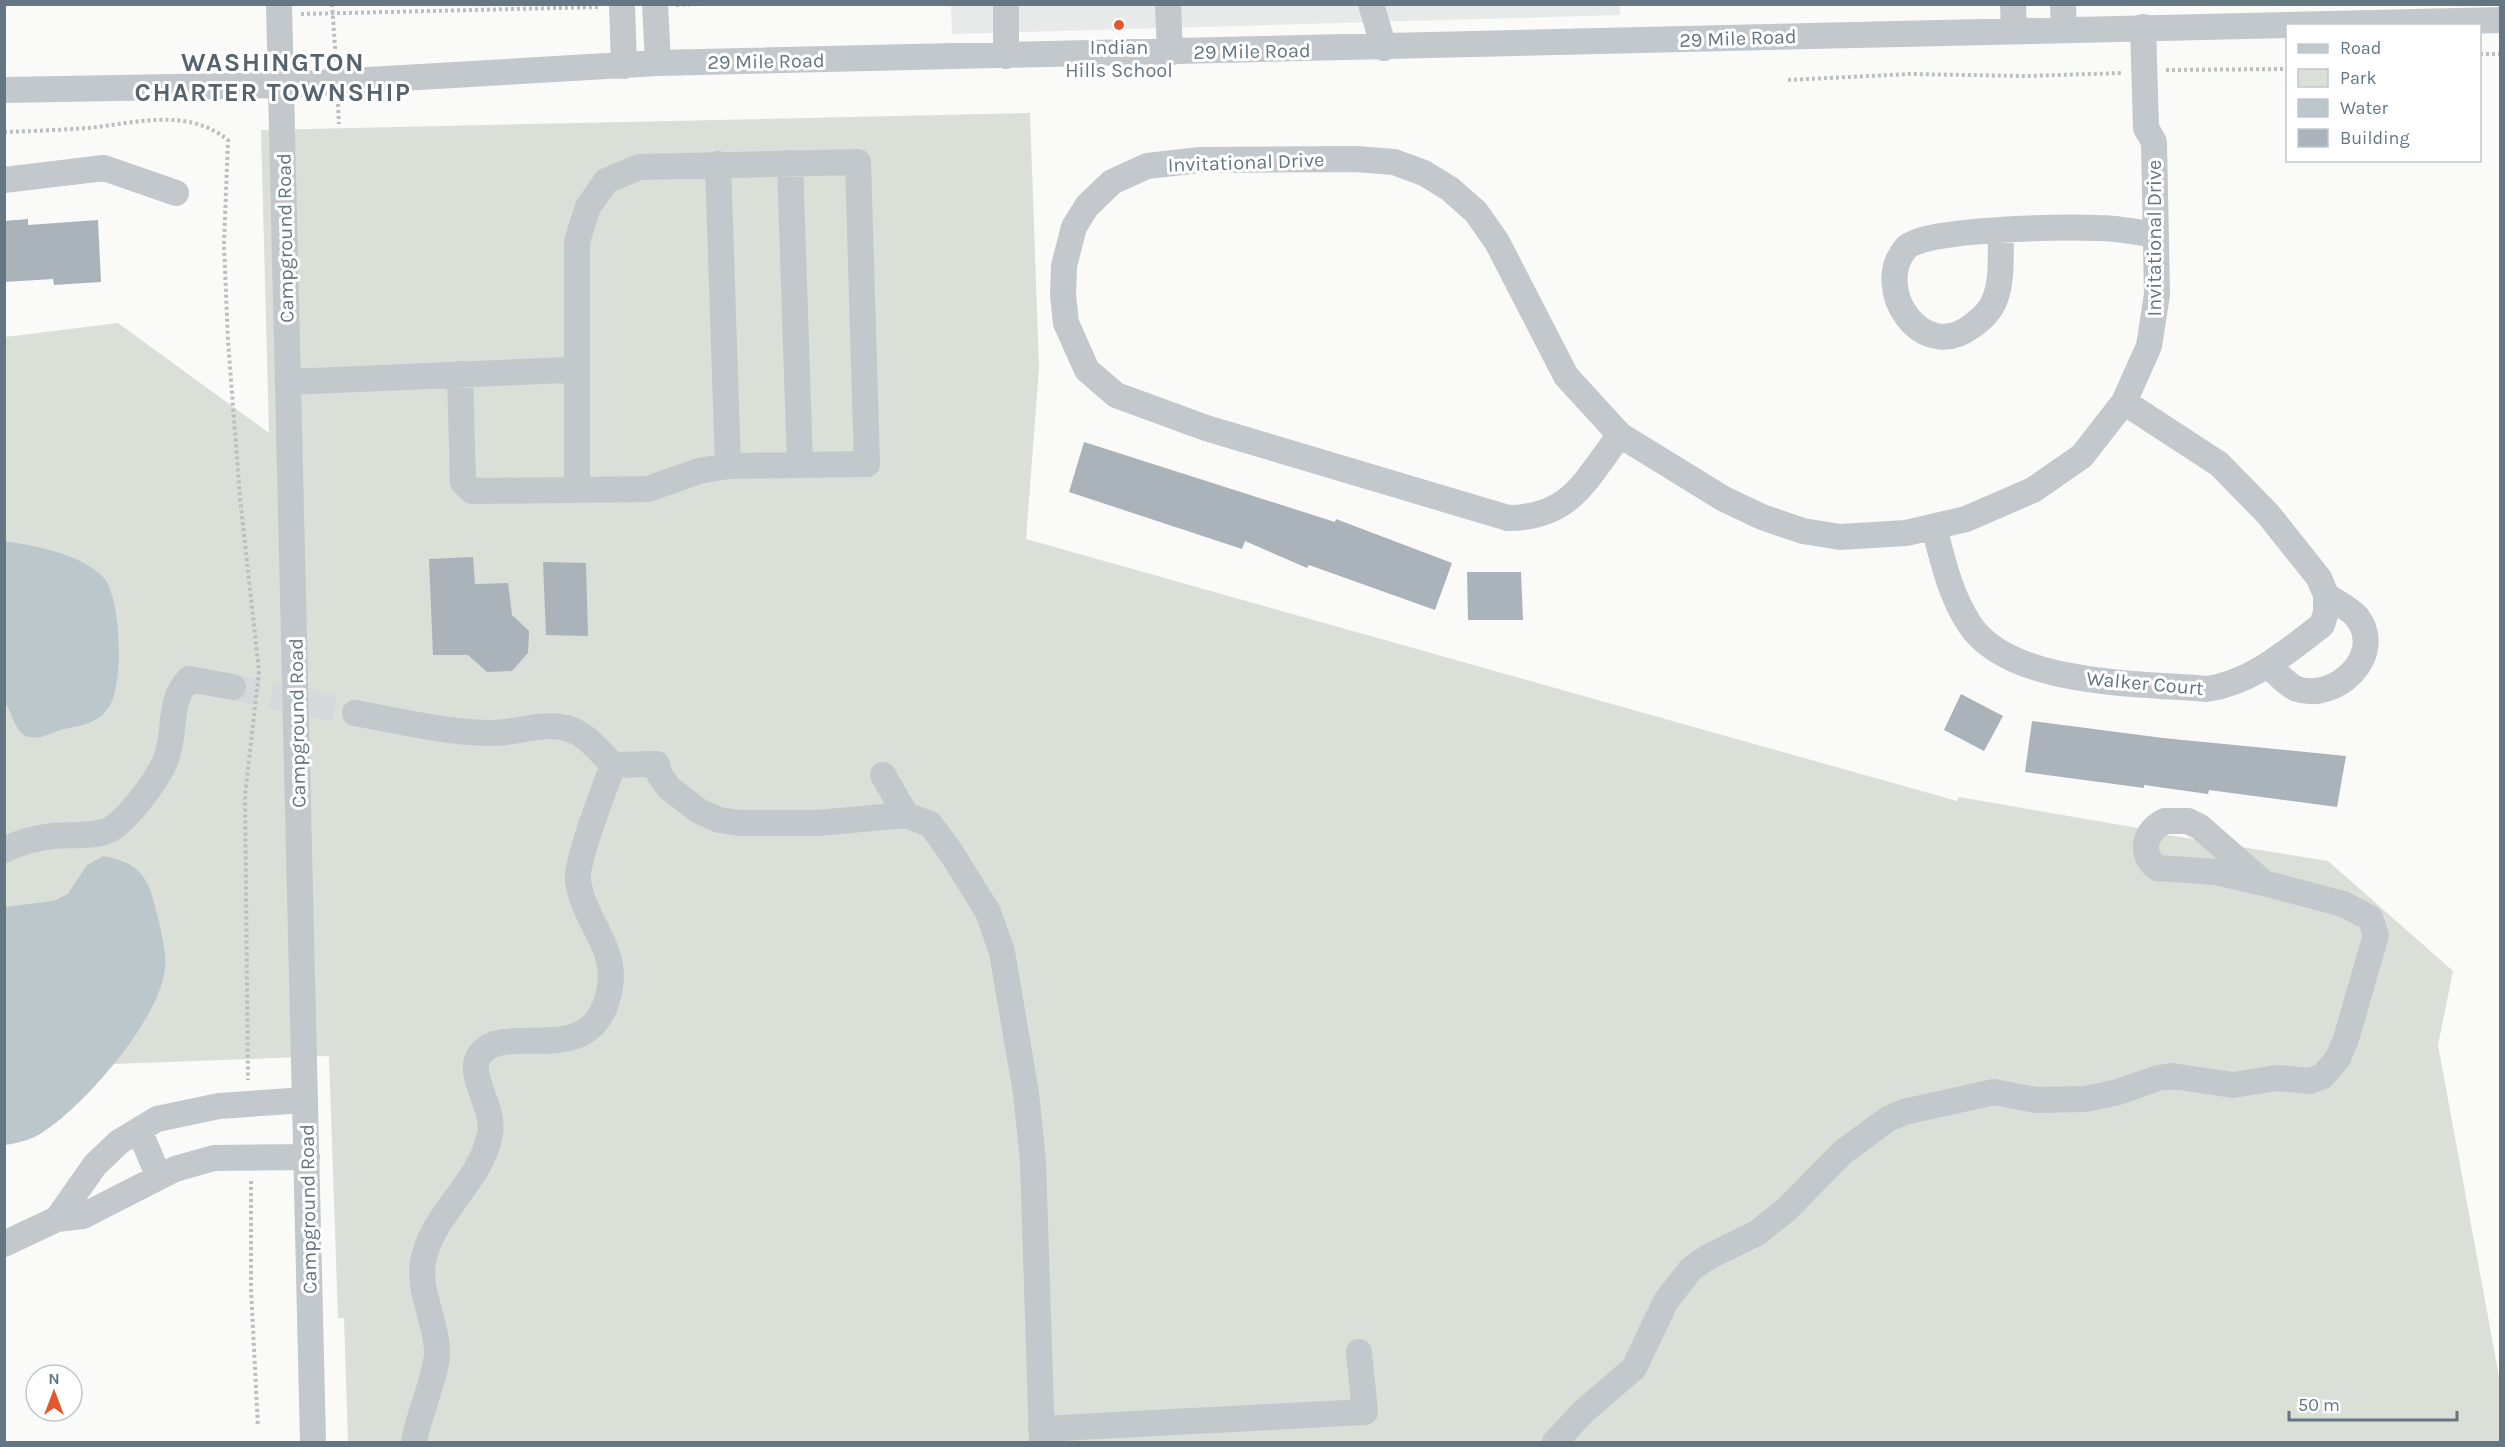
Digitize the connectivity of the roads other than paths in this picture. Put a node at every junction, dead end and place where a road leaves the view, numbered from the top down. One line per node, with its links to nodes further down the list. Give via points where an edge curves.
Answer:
1 (1006, 4): 17 (street)
2 (1168, 4): 16 (street)
3 (1371, 4): 15 (street)
4 (2013, 4): 14 (street)
5 (2063, 4): 13 (street)
6 (655, 5): 18 (street)
7 (622, 6): 19 (street)
8 (279, 10): 20 (street, Campground Road)
9 (2500, 20): 11 (street, 29 Mile Road)
10 (2286, 24): 12 (street, 29 Mile Road)
11 (2301, 24)
12 (2151, 27): 13 (street, 29 Mile Road); 27 (street, Invitational Drive, via 2152,70 2162,129 2154,142)
13 (2064, 30): 14 (street, 29 Mile Road)
14 (2014, 31): 15 (street, 29 Mile Road)
15 (1384, 48): 16 (street, 29 Mile Road)
16 (1170, 53): 17 (street, 29 Mile Road)
17 (1006, 56): 18 (street, 29 Mile Road)
18 (658, 63): 19 (street, 29 Mile Road)
19 (624, 66): 20 (street, 29 Mile Road)
20 (282, 85): 21 (street, 29 Mile Road); 30 (street, Campground Road)
21 (4, 90)
22 (790, 163): 23 (street); 33 (street); 33 (street, via 858,162 867,464)
23 (718, 165): 29 (street, via 639,167 606,181 588,207 577,241); 34 (street)
24 (4, 180): 25 (street, via 104,168)
25 (176, 193)
26 (2001, 231): 26 (street, via 1950,232 1907,247 1897,266 1896,282 1905,316 1919,329 1941,339 1961,335 1983,318 1995,298); 27 (street, via 2100,228)
27 (2157, 235): 31 (street, Invitational Drive, via 2154,324 2140,370)
28 (460, 374): 29 (street, via 566,370); 30 (street); 35 (street, via 463,482 472,491)
29 (578, 379): 35 (street, via 578,482)
30 (289, 382): 46 (street, Campground Road)
31 (2124, 402): 36 (street, Invitational Drive, via 2082,456 2033,490 1966,519); 37 (street, via 2219,464 2268,514 2319,578)
32 (1620, 435): 32 (street, Invitational Drive, via 1566,376 1497,242 1476,212 1424,173 1394,162 1356,159 1200,160 1147,166 1112,182 1087,206 1074,227 1064,266 1066,323 1087,370 1116,395 1206,428 1508,518 1547,514 1566,503); 36 (street, Invitational Drive, via 1724,499 1803,531 1840,537 1906,533)
33 (800, 465): 34 (street)
34 (728, 466): 35 (street, via 699,471 648,489)
35 (569, 490)
36 (1934, 527): 38 (street, Walker Court, via 1952,593 1971,627 1996,649 2030,668 2070,676 2206,689 2229,686)
37 (2326, 595): 38 (street, Walker Court, via 2322,625); 38 (street, via 2357,616 2364,634 2362,658 2347,680 2324,692 2296,688)
38 (2268, 665)
39 (233, 687): 44 (street, via 189,679 180,689 161,767 125,818 109,830 24,841)
40 (355, 713): 41 (street, via 471,732 567,728 586,737)
41 (613, 765): 43 (street, via 657,764 669,788 699,811 719,820 817,823); 55 (street, via 578,868 582,894 609,958 606,1003 593,1028 580,1036 501,1043 486,1048 477,1060 476,1072 491,1127 470,1180 431,1236 423,1259 422,1279 438,1352)
42 (883, 775): 43 (street)
43 (906, 814): 53 (street, via 930,824 950,851 988,912 1002,952 1034,1161)
44 (4, 850)
45 (2264, 883): 56 (street, via 2343,904 2370,918 2375,927 2370,959 2346,1040 2323,1076 2310,1081 2277,1078 2233,1085 2158,1077 2086,1099 2036,1100 1994,1092 1888,1119 1843,1152 1786,1210 1757,1233 1691,1269 1666,1301 1634,1368 1583,1412)
46 (305, 1100): 47 (street, via 219,1106 157,1119); 48 (street, Campground Road)
47 (139, 1130): 49 (street); 50 (street, via 119,1142 95,1165)
48 (307, 1157): 49 (street, via 214,1158); 54 (street, Campground Road)
49 (159, 1178): 50 (street, via 83,1216)
50 (57, 1219): 51 (street)
51 (4, 1244)
52 (1359, 1352): 53 (street, via 1365,1412)
53 (1041, 1436)
54 (314, 1443)
55 (414, 1443)
56 (1555, 1443)

